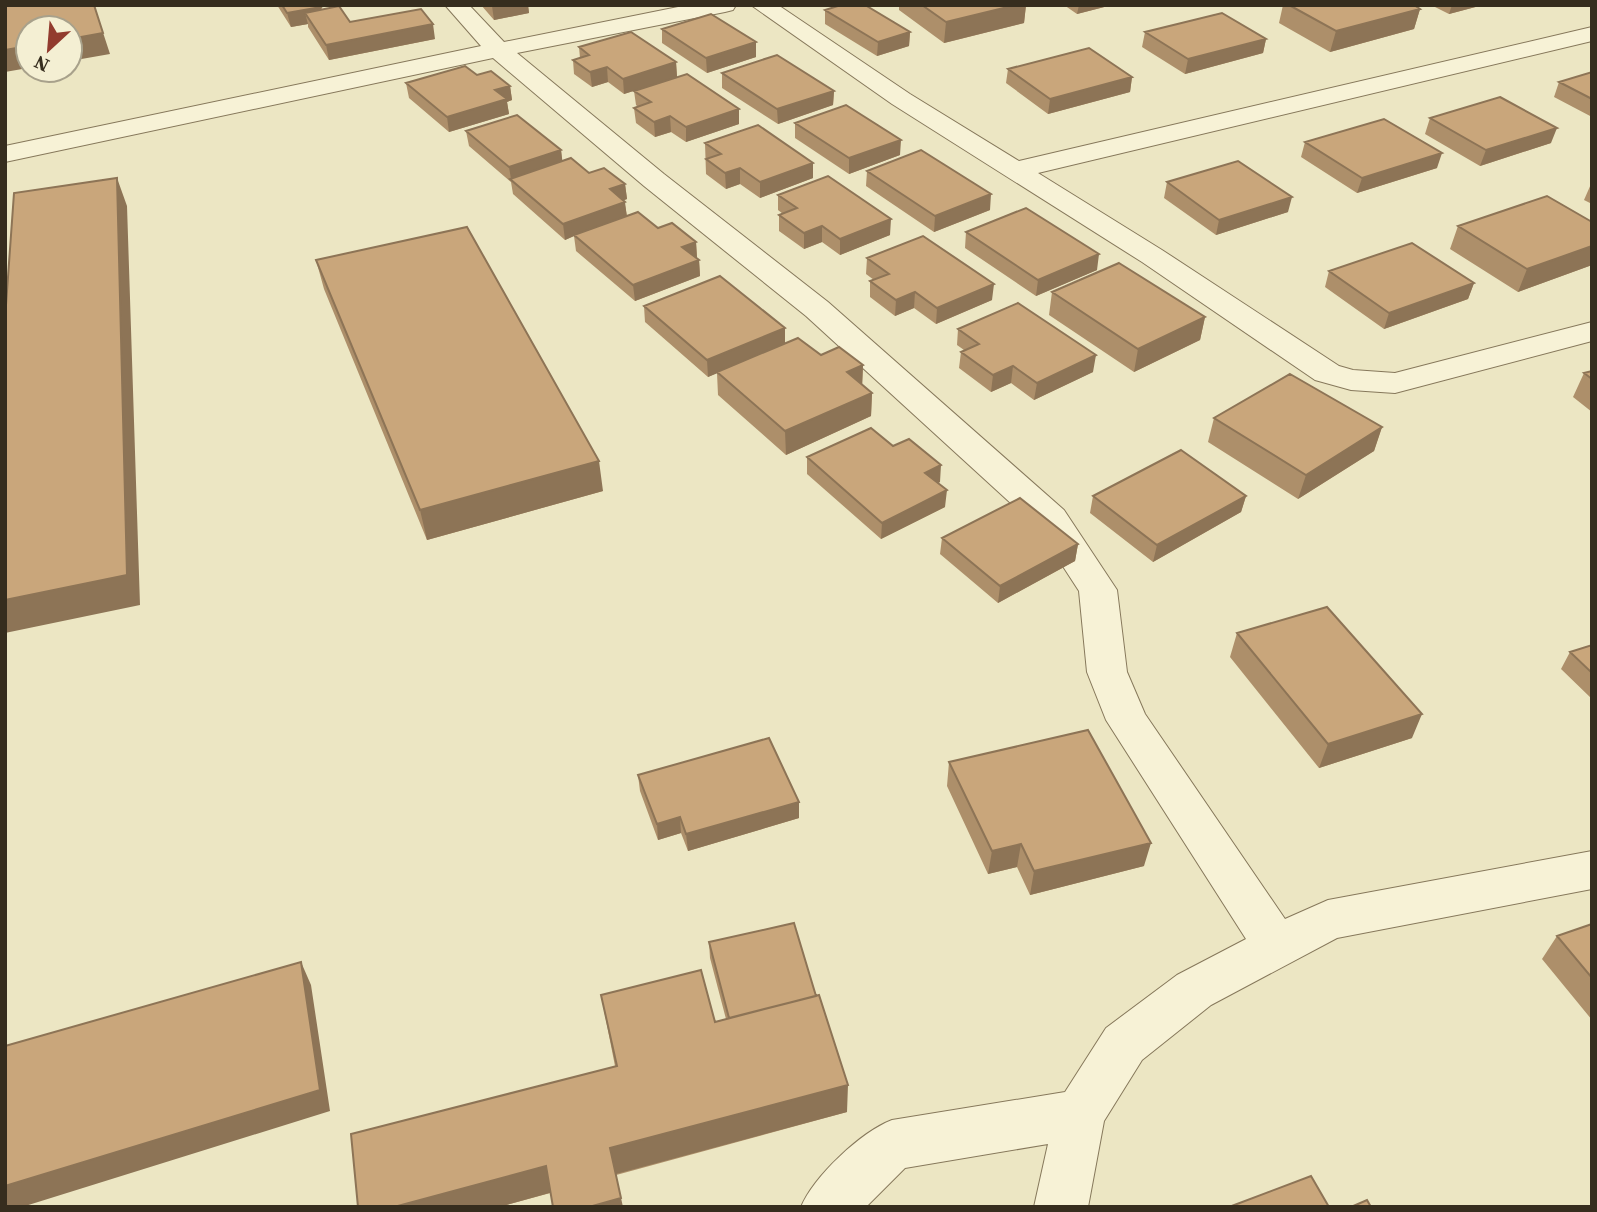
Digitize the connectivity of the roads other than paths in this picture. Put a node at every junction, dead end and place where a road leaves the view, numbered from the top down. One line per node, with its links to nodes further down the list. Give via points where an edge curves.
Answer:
1 (456, 5): 5 (street)
2 (725, 5): 5 (street)
3 (762, 5): 7 (street)
4 (1592, 34): 7 (street)
5 (498, 50): 6 (street); 10 (street, via 817,309 1051,519 1098,590 1107,672 1127,720)
6 (5, 155)
7 (1014, 170): 8 (street, via 1327,373 1351,380 1395,383)
8 (1592, 331)
9 (1592, 870): 10 (street, via 1328,920)
10 (1276, 944): 11 (street, via 1194,990 1124,1044)
11 (1080, 1114): 12 (street, via 892,1145); 13 (street)
12 (828, 1207)
13 (1061, 1207)

